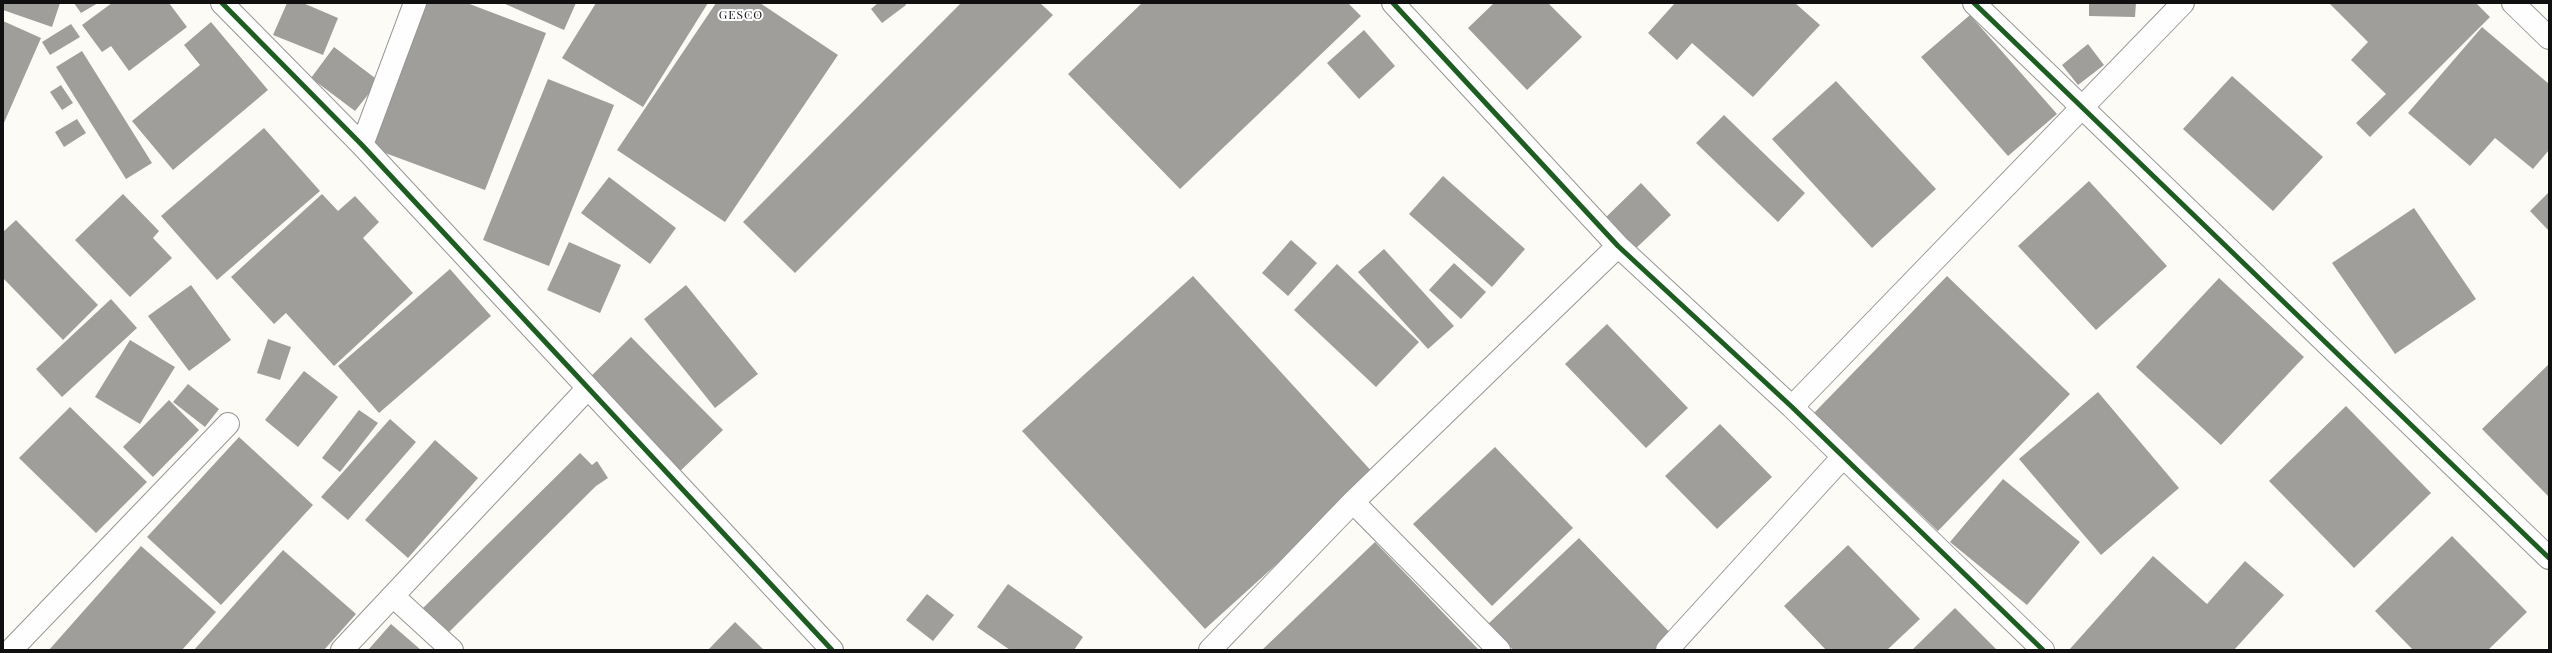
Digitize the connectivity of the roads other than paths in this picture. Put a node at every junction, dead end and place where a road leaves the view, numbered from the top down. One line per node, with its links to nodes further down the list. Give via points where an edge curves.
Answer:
1 (222, 3): 9 (street)
2 (415, 3): 9 (street)
3 (1393, 3): 10 (street)
4 (1974, 3): 8 (street)
5 (2183, 3): 8 (street)
6 (2513, 3): 7 (street)
7 (2549, 38)
8 (2082, 105): 12 (street); 16 (street)
9 (362, 145): 11 (street)
10 (1618, 246): 12 (street); 15 (street)
11 (588, 388): 17 (street); 21 (street)
12 (1792, 407): 14 (street)
13 (228, 424): 18 (street)
14 (1842, 458): 24 (street); 25 (street)
15 (1353, 502): 22 (street); 23 (street)
16 (2549, 558)
17 (393, 596): 19 (street); 20 (street)
18 (11, 650)
19 (342, 650)
20 (452, 650)
21 (832, 650)
22 (1210, 650)
23 (1499, 650)
24 (1668, 650)
25 (2042, 650)

